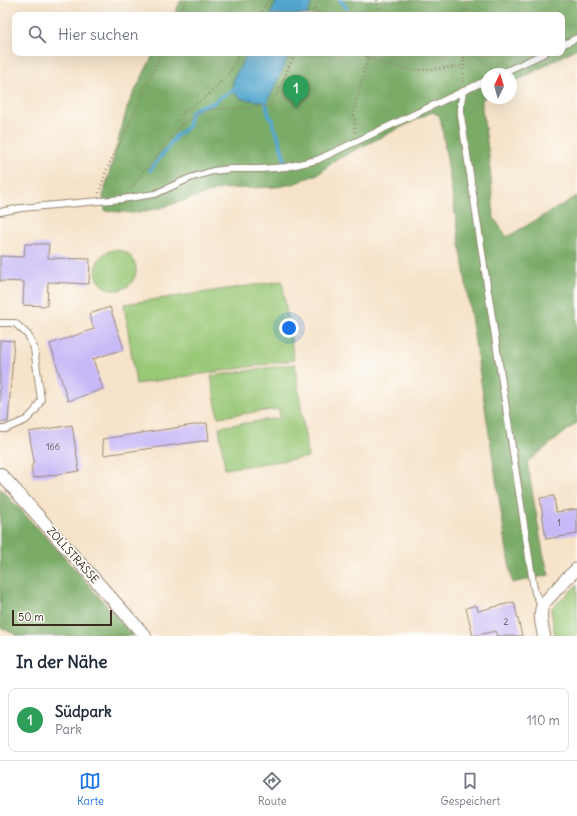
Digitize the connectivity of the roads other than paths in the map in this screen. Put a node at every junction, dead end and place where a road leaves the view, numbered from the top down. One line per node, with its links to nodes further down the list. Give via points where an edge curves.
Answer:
1 (577, 38): 2 (lane)
2 (565, 44)
3 (539, 56): 4 (lane)
4 (513, 68)
5 (481, 83): 6 (lane)
6 (463, 91): 7 (lane, via 318,160 286,167 213,171 155,194); 12 (lane, via 461,116 533,583)
7 (0, 212)
8 (0, 323): 9 (lane, via 14,323 28,335 34,348 41,400 26,420)
9 (0, 429)
10 (0, 474): 13 (street, ZOLLSTRASSE)
11 (577, 569): 12 (street)
12 (542, 606): 14 (street)
13 (145, 636)
14 (544, 636)

